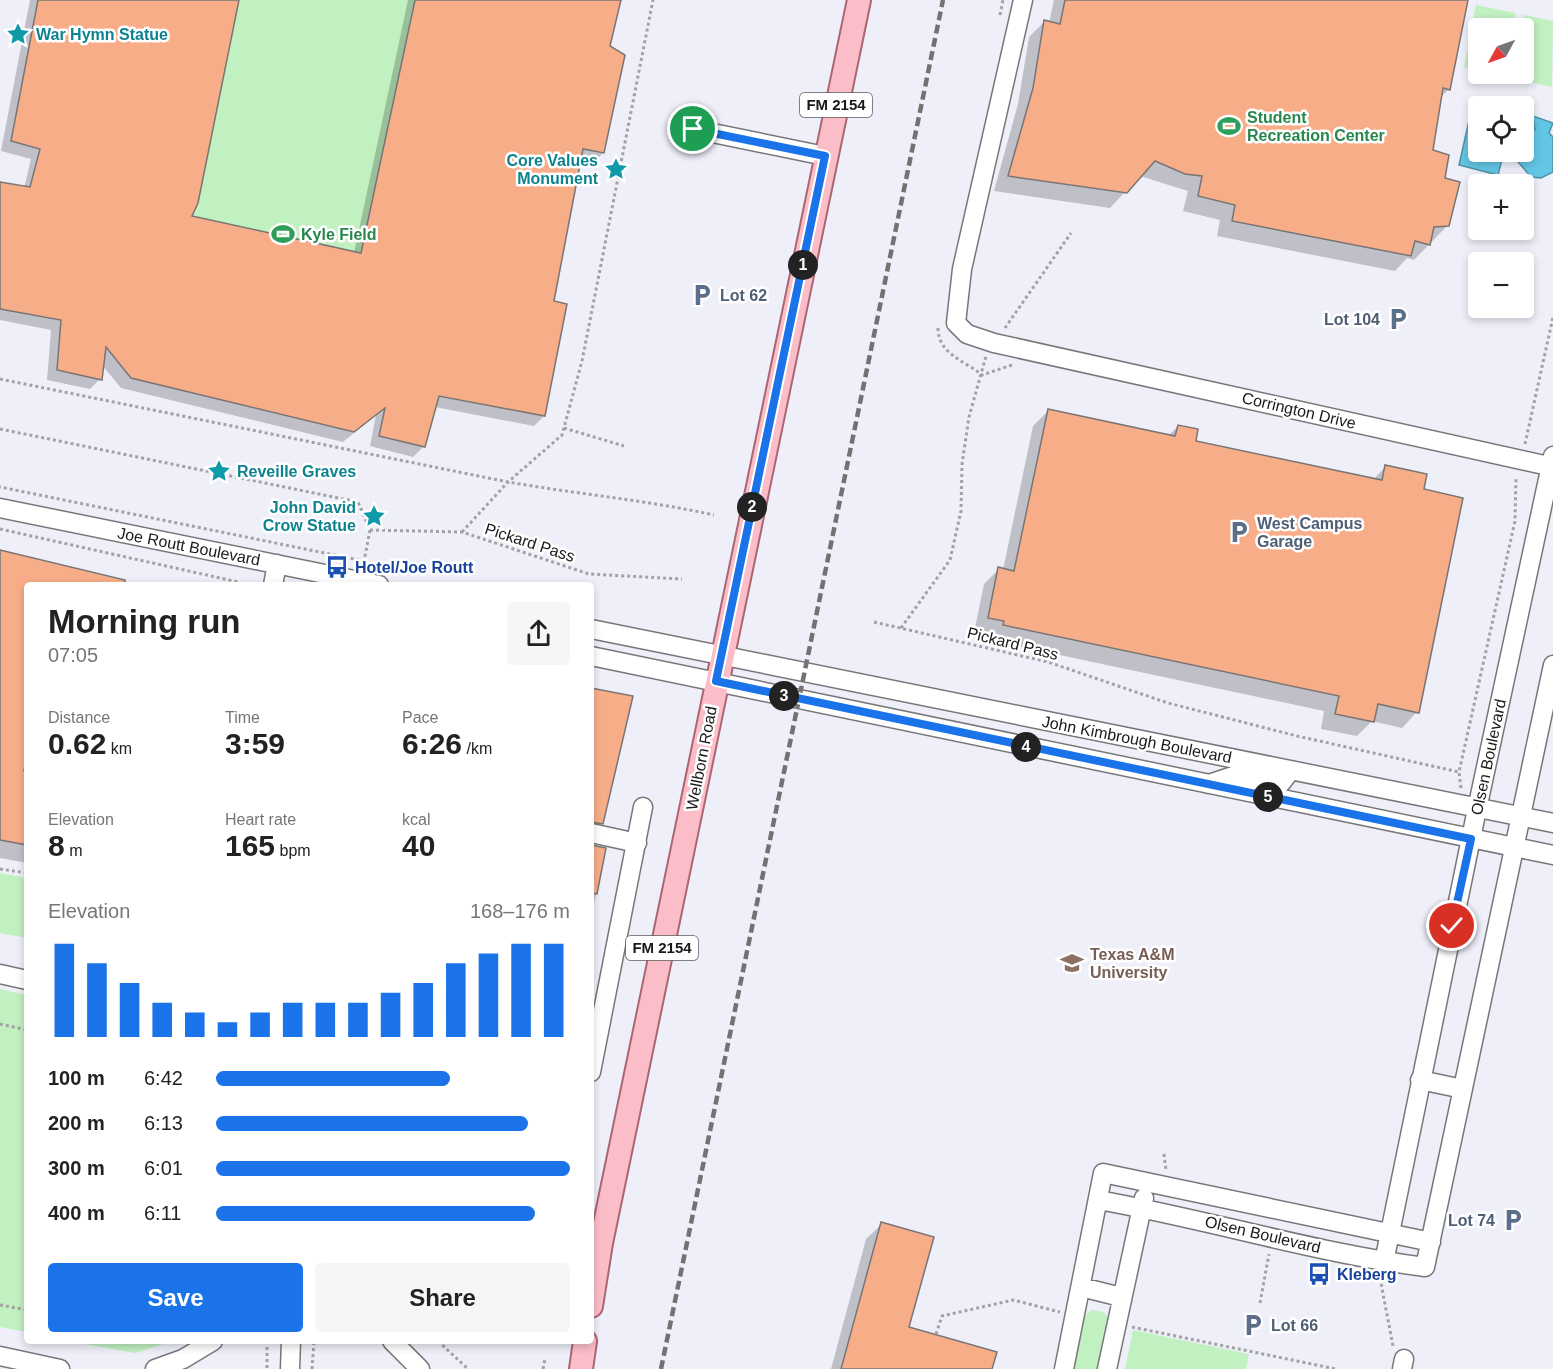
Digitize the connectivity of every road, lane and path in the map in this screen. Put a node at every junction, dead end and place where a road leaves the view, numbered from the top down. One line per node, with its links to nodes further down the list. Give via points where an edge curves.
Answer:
1 (653, 0): 10 (path, via 582,362)
2 (858, 0): 5 (main road, Wellborn Road / FM 2154)
3 (1023, 0): 8 (street, Corrington Drive, via 962,270 956,323 967,334)
4 (693, 129): 5 (street)
5 (825, 156): 30 (main road, Wellborn Road / FM 2154)
6 (1071, 233): 8 (path)
7 (1553, 317): 13 (path)
8 (994, 343): 13 (street, Corrington Drive); 28 (path, via 986,354 969,417 961,510 950,560)
9 (0, 379): 15 (path)
10 (564, 428): 12 (path); 15 (path, via 562,435)
11 (0, 429): 20 (path, via 358,502)
12 (624, 446)
13 (1521, 460): 14 (street, Corrington Drive); 36 (path, via 1515,480 1515,522)
14 (1552, 463): 41 (street, Olsen Boulevard)
15 (508, 482): 18 (path, via 585,496 655,502); 21 (path)
16 (0, 487): 20 (path, via 364,561)
17 (0, 508): 22 (street, Joe Routt Boulevard)
18 (714, 515)
19 (0, 529): 24 (path)
20 (370, 530): 21 (path, Pickard Pass)
21 (462, 532): 23 (path, Pickard Pass, via 589,574)
22 (277, 564): 25 (street); 26 (street, Joe Routt Boulevard)
23 (682, 579)
24 (238, 582)
25 (274, 582)
26 (364, 582)
27 (874, 622): 28 (path, Pickard Pass)
28 (901, 628): 36 (path, Pickard Pass, via 1048,662 1144,696 1298,736)
29 (594, 630): 30 (street)
30 (721, 655): 33 (main road, Wellborn Road / FM 2154); 34 (street, John Kimbrough Boulevard)
31 (594, 657): 33 (street)
32 (1553, 665): 42 (street, Olsen Boulevard)
33 (716, 681): 37 (street, John Kimbrough Boulevard); 66 (main road, Wellborn Road / FM 2154)
34 (1159, 744): 35 (street, John Kimbrough Boulevard); 37 (street)
35 (1290, 770): 38 (street, via 1281,783 1233,776); 41 (street, John Kimbrough Boulevard)
36 (1459, 772): 39 (path)
37 (1152, 773): 38 (street, John Kimbrough Boulevard)
38 (1208, 784): 45 (street, John Kimbrough Boulevard)
39 (1461, 788)
40 (643, 807): 46 (street)
41 (1477, 809): 42 (street, John Kimbrough Boulevard); 45 (street, Olsen Boulevard)
42 (1521, 817): 43 (street, John Kimbrough Boulevard); 47 (street, Olsen Boulevard)
43 (1553, 823)
44 (594, 833): 46 (street)
45 (1471, 839): 47 (street, John Kimbrough Boulevard); 56 (street, Olsen Boulevard)
46 (637, 843): 55 (street)
47 (1514, 848): 48 (street, John Kimbrough Boulevard); 57 (street, Olsen Boulevard)
48 (1553, 855)
49 (0, 868): 50 (path)
50 (24, 872)
51 (0, 974): 52 (street)
52 (24, 979)
53 (0, 1024): 54 (path)
54 (24, 1029)
55 (594, 1055)
56 (1420, 1080): 57 (street); 62 (street, Olsen Boulevard)
57 (1463, 1089): 63 (street, Olsen Boulevard)
58 (1164, 1154): 59 (path, via 1166,1171)
59 (1156, 1183): 60 (street, Olsen Boulevard, via 1103,1173); 61 (street); 62 (street, Olsen Boulevard)
60 (1098, 1200): 61 (street, Olsen Boulevard); 67 (street, Olsen Boulevard)
61 (1142, 1208): 65 (street, Olsen Boulevard); 68 (street)
62 (1389, 1234): 63 (street, Olsen Boulevard); 65 (street, Olsen Boulevard)
63 (1431, 1242): 65 (street, Olsen Boulevard, via 1425,1267)
64 (1269, 1252): 69 (path)
65 (1382, 1270): 86 (path, via 1391,1344)
66 (594, 1287)
67 (1081, 1287): 68 (street); 96 (street, Olsen Boulevard)
68 (1121, 1297): 97 (street)
69 (1260, 1303)
70 (0, 1305): 71 (path)
71 (24, 1309)
72 (1065, 1313): 75 (path, via 1013,1300 942,1316)
73 (1131, 1320): 74 (path)
74 (1129, 1326): 76 (path); 98 (path)
75 (936, 1334)
76 (1127, 1337)
77 (208, 1344): 88 (street)
78 (267, 1344): 89 (path)
79 (291, 1344): 90 (street)
80 (314, 1344): 91 (path)
81 (395, 1344): 92 (street)
82 (441, 1344): 93 (path)
83 (585, 1344): 95 (main road)
84 (0, 1356): 87 (street)
85 (545, 1359): 94 (path)
86 (1403, 1364)
87 (60, 1369)
88 (155, 1369)
89 (267, 1369)
90 (290, 1369)
91 (312, 1369)
92 (420, 1369)
93 (468, 1369)
94 (543, 1369)
95 (581, 1369)
96 (1064, 1369)
97 (1107, 1369)
98 (1336, 1369)

